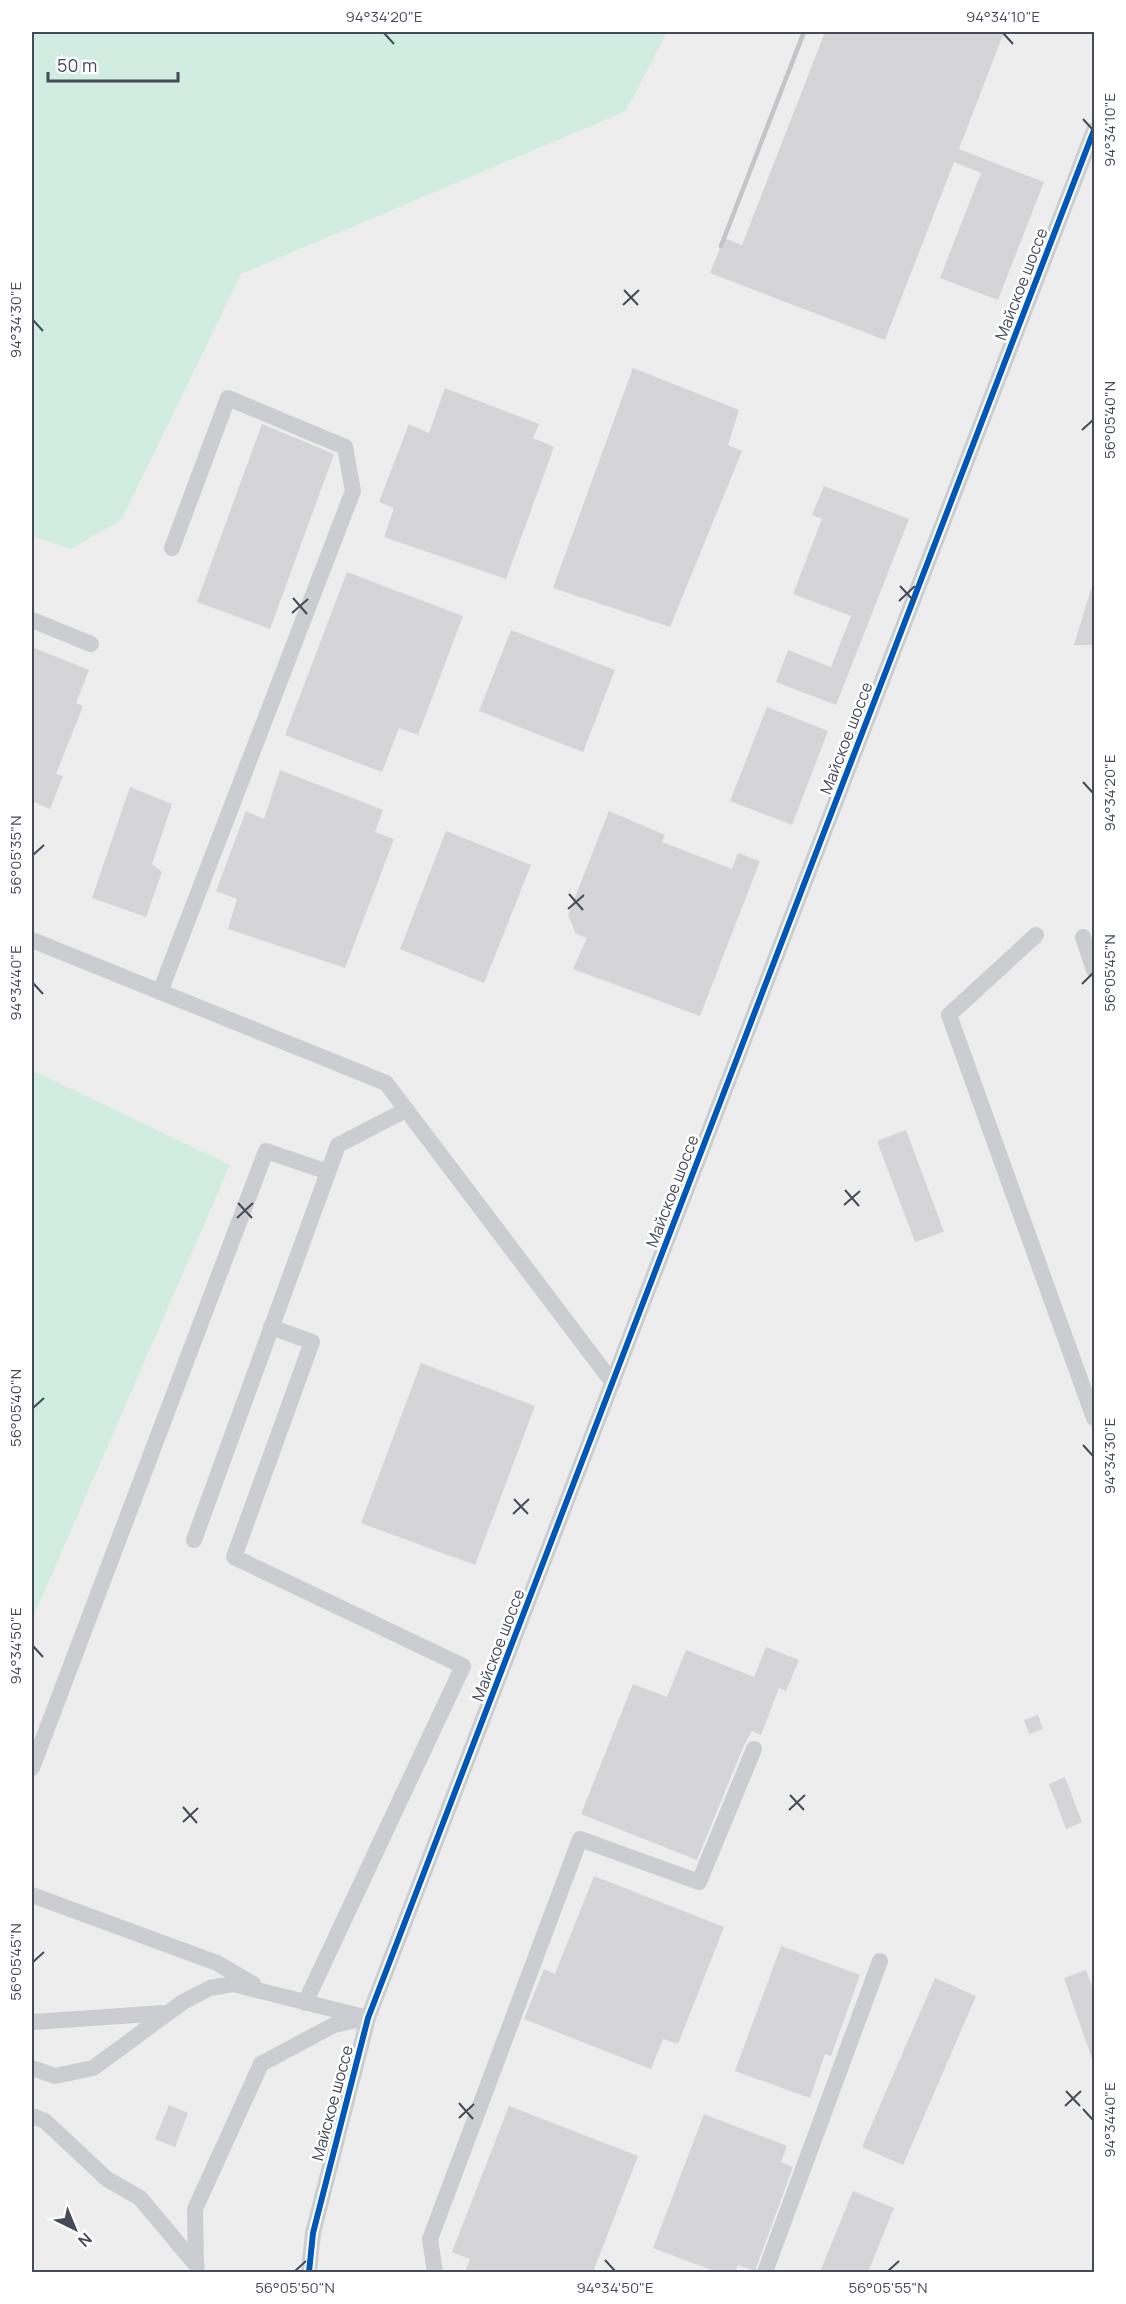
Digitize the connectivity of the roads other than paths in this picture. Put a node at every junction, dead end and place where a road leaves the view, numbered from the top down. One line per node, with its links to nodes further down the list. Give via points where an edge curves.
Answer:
1 (1095, 130): 13 (street, Майское шоссе)
2 (172, 548): 9 (street, via 228,398 345,447 353,491)
3 (32, 620): 4 (street)
4 (91, 644)
5 (1036, 935): 14 (street, via 949,1015)
6 (1083, 937): 8 (street)
7 (32, 940): 9 (street)
8 (1095, 970)
9 (160, 992): 10 (street, via 386,1083)
10 (406, 1110): 11 (street, via 338,1145); 13 (street)
11 (328, 1172): 12 (street); 17 (street, via 266,1151)
12 (271, 1327): 15 (street); 21 (street, via 312,1342 234,1557 463,1666)
13 (613, 1383): 23 (street, Майское шоссе)
14 (1094, 1414)
15 (194, 1540)
16 (754, 1749): 29 (street, via 699,1882 580,1839 430,2239)
17 (32, 1768)
18 (32, 1895): 20 (street, via 217,1963)
19 (880, 1961): 30 (street)
20 (272, 1995): 21 (street); 22 (street, via 233,1984 210,1988)
21 (305, 2003): 23 (street)
22 (165, 2013): 24 (street); 25 (street, via 93,2068 55,2076)
23 (368, 2018): 27 (street, via 334,2025 261,2064 195,2209); 28 (street, Майское шоссе, via 313,2234)
24 (32, 2022)
25 (32, 2068)
26 (32, 2116): 27 (street, via 45,2121 107,2179 140,2198)
27 (198, 2268)
28 (309, 2272)
29 (435, 2272)
30 (765, 2272)

